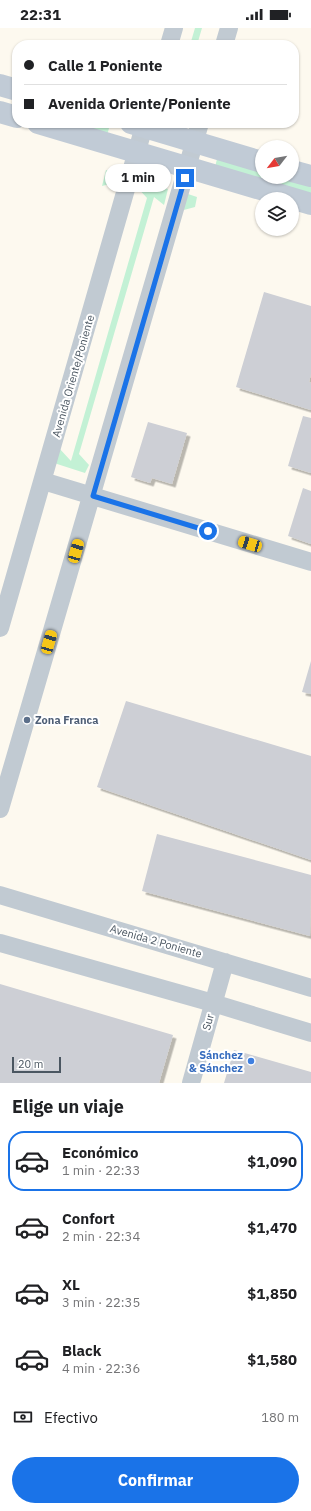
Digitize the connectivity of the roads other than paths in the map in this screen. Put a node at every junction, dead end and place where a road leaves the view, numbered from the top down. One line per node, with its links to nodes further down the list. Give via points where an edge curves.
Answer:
1 (174, 28): 3 (street)
2 (229, 28): 4 (street)
3 (170, 40)
4 (225, 40)
5 (0, 85): 6 (street)
6 (12, 89)
7 (0, 112): 8 (street)
8 (12, 116)
9 (55, 128): 13 (street)
10 (139, 128): 13 (street, Avenida Oriente/Poniente)
11 (165, 128): 12 (street)
12 (197, 133): 14 (street); 15 (street)
13 (136, 152): 15 (street); 19 (street, Avenida Oriente/Poniente)
14 (255, 159)
15 (188, 167): 18 (street); 20 (street)
16 (299, 173): 17 (street)
17 (311, 176)
18 (311, 204)
19 (43, 482): 20 (street); 22 (street, Avenida Oriente/Poniente)
20 (93, 496): 21 (street); 23 (street)
21 (311, 562)
22 (0, 628)
23 (0, 809)
24 (0, 895): 26 (street, Avenida 2 Poniente)
25 (0, 943): 28 (street)
26 (225, 962): 27 (street, Avenida 2 Poniente); 28 (street, Sur)
27 (311, 988)
28 (213, 1003): 29 (street); 30 (street, Sur)
29 (311, 1033)
30 (192, 1083)

